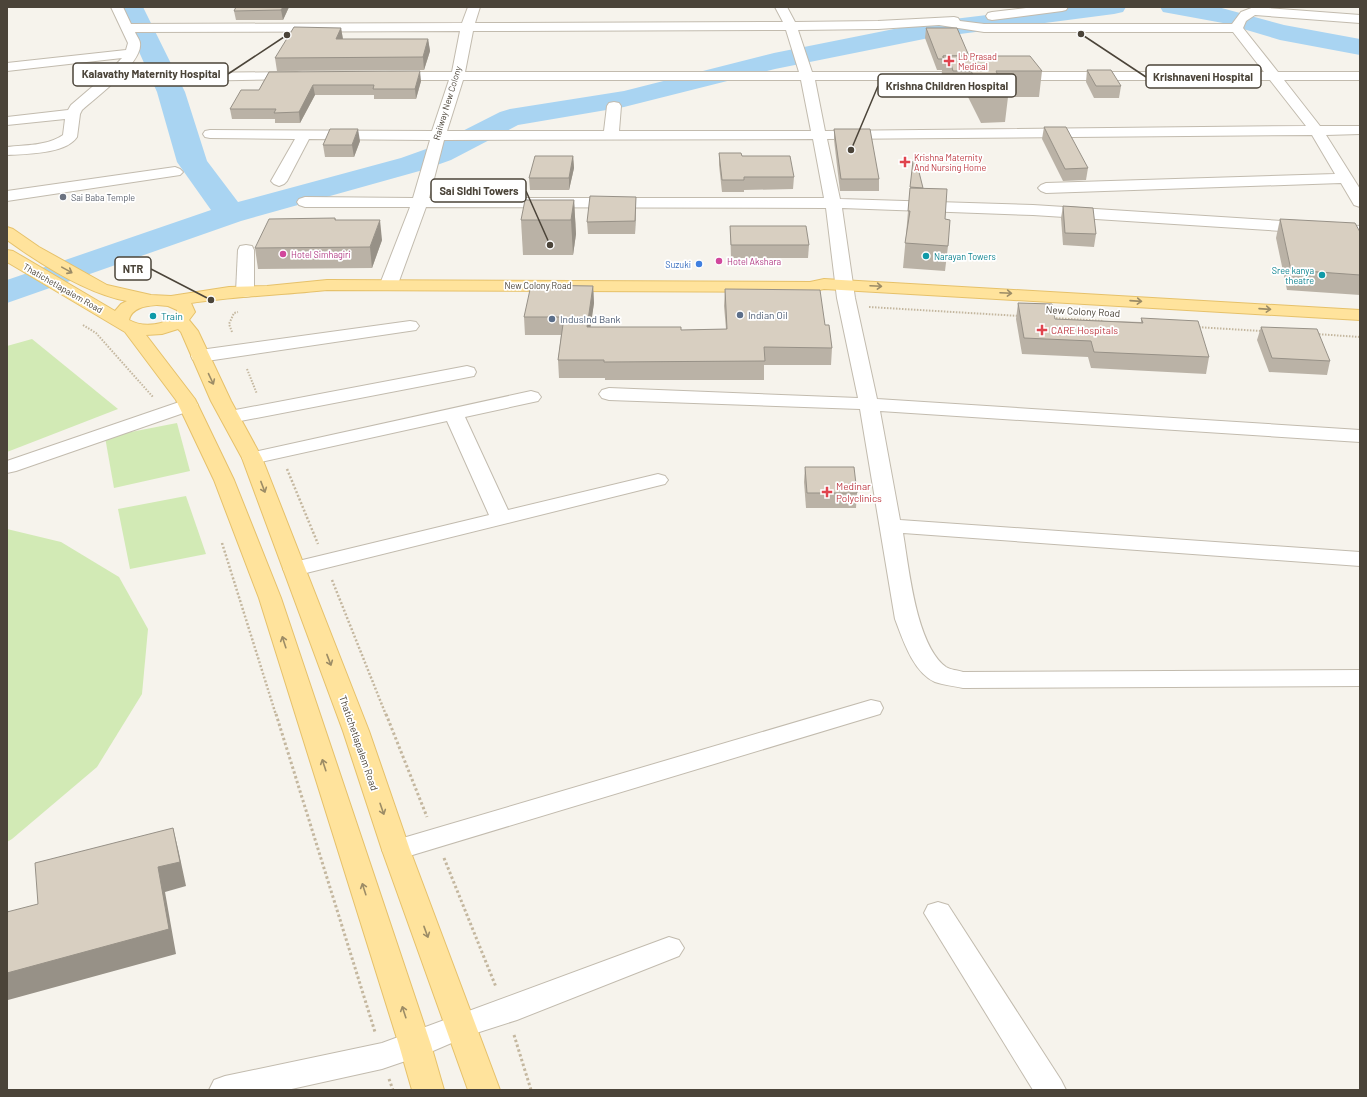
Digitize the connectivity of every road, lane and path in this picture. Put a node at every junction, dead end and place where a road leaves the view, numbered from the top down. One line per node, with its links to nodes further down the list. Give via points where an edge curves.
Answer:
1 (117, 7): 9 (street)
2 (474, 7): 10 (street, Railway New Colony)
3 (781, 7): 8 (street)
4 (1060, 7): 6 (street)
5 (1360, 19): 7 (street, via 1262,11 1248,12)
6 (945, 23): 7 (street, via 971,27); 8 (street)
7 (1239, 23): 19 (street)
8 (791, 26): 10 (street); 16 (street)
9 (127, 28): 10 (street); 11 (street, via 134,43)
10 (467, 28): 13 (street, Railway New Colony)
11 (132, 53): 12 (street); 23 (street, via 114,76 80,104)
12 (7, 67)
13 (458, 75): 15 (street); 16 (street); 29 (street, Railway New Colony)
14 (309, 76): 21 (street)
15 (380, 76)
16 (807, 76): 17 (street); 30 (street)
17 (982, 76)
18 (998, 76): 19 (street)
19 (1274, 76): 20 (street); 25 (street)
20 (1360, 76)
21 (184, 77)
22 (614, 106): 31 (street)
23 (74, 114): 24 (street); 32 (street, via 70,137 65,142)
24 (7, 121)
25 (1316, 130): 26 (street); 30 (street); 34 (street)
26 (1360, 130)
27 (210, 134): 28 (street)
28 (305, 134): 29 (street); 35 (street)
29 (438, 135): 31 (street); 38 (street, Railway New Colony)
30 (819, 135): 31 (street); 41 (street)
31 (611, 136)
32 (7, 151)
33 (175, 172): 37 (street)
34 (1346, 178): 36 (street); 40 (street)
35 (279, 181)
36 (1046, 188)
37 (7, 196)
38 (420, 201): 39 (street); 41 (street); 46 (street, Railway New Colony)
39 (305, 202)
40 (1360, 202)
41 (833, 203): 42 (street, via 1033,210); 49 (street)
42 (1360, 231)
43 (7, 232): 50 (main road, Thatichetlapalem Road, one-way to 50, via 33,251 101,289)
44 (246, 250): 48 (street)
45 (9, 256): 59 (main road, Thatichetlapalem Road)
46 (389, 284): 47 (main road, New Colony Road, via 327,285); 49 (main road, New Colony Road, via 810,287 824,296)
47 (267, 291): 48 (main road); 55 (main road)
48 (245, 292): 51 (main road)
49 (846, 296): 53 (main road, New Colony Road, one-way to 53); 54 (path); 62 (main road, New Colony Road); 71 (street)
50 (149, 301): 51 (main road); 59 (main road, via 126,309 120,316)
51 (173, 301): 55 (main road, Thatichetlapalem Road, via 185,307 186,312)
52 (242, 311): 66 (path, via 234,313 229,324)
53 (1360, 315)
54 (1026, 316)
55 (182, 318): 59 (main road, via 157,329 148,330); 67 (main road, Thatichetlapalem Road)
56 (1049, 318): 58 (path)
57 (77, 320): 72 (path, via 96,333)
58 (1105, 321)
59 (125, 325): 72 (main road)
60 (410, 326): 66 (street)
61 (1193, 327): 63 (path)
62 (1360, 328)
63 (1264, 331)
64 (1312, 334): 65 (path)
65 (1360, 337)
66 (239, 350): 67 (street); 74 (path)
67 (200, 356): 73 (main road, Thatichetlapalem Road, one-way to 73)
68 (467, 372): 74 (street)
69 (609, 394): 71 (street)
70 (531, 397): 75 (street)
71 (869, 404): 76 (street); 82 (street)
72 (177, 408): 79 (street); 95 (main road, one-way to 72, via 270,598 224,480)
73 (225, 409): 74 (street); 78 (main road, Thatichetlapalem Road)
74 (264, 410)
75 (454, 415): 77 (street); 81 (street)
76 (1360, 436)
77 (280, 452): 78 (street); 85 (path)
78 (252, 458): 86 (main road, Thatichetlapalem Road, one-way to 86)
79 (9, 467)
80 (658, 480): 81 (street)
81 (501, 517): 85 (street)
82 (890, 526): 84 (street); 87 (street, via 907,619 927,662 943,676 963,680)
83 (222, 542): 96 (path)
84 (1360, 559)
85 (324, 561): 86 (street); 89 (path)
86 (294, 569): 90 (main road, Thatichetlapalem Road, one-way to 90, via 356,731)
87 (1360, 678)
88 (870, 708): 89 (street)
89 (436, 838): 90 (street); 93 (path)
90 (396, 850): 94 (main road, Thatichetlapalem Road, one-way to 94)
91 (938, 914): 101 (street)
92 (669, 948): 93 (street)
93 (506, 1011): 94 (street); 100 (path)
94 (460, 1026): 95 (street); 99 (main road, Thatichetlapalem Road)
95 (415, 1045): 96 (street); 98 (main road)
96 (382, 1056): 97 (street)
97 (225, 1090)
98 (428, 1090)
99 (484, 1090)
100 (531, 1090)
101 (1050, 1090)

